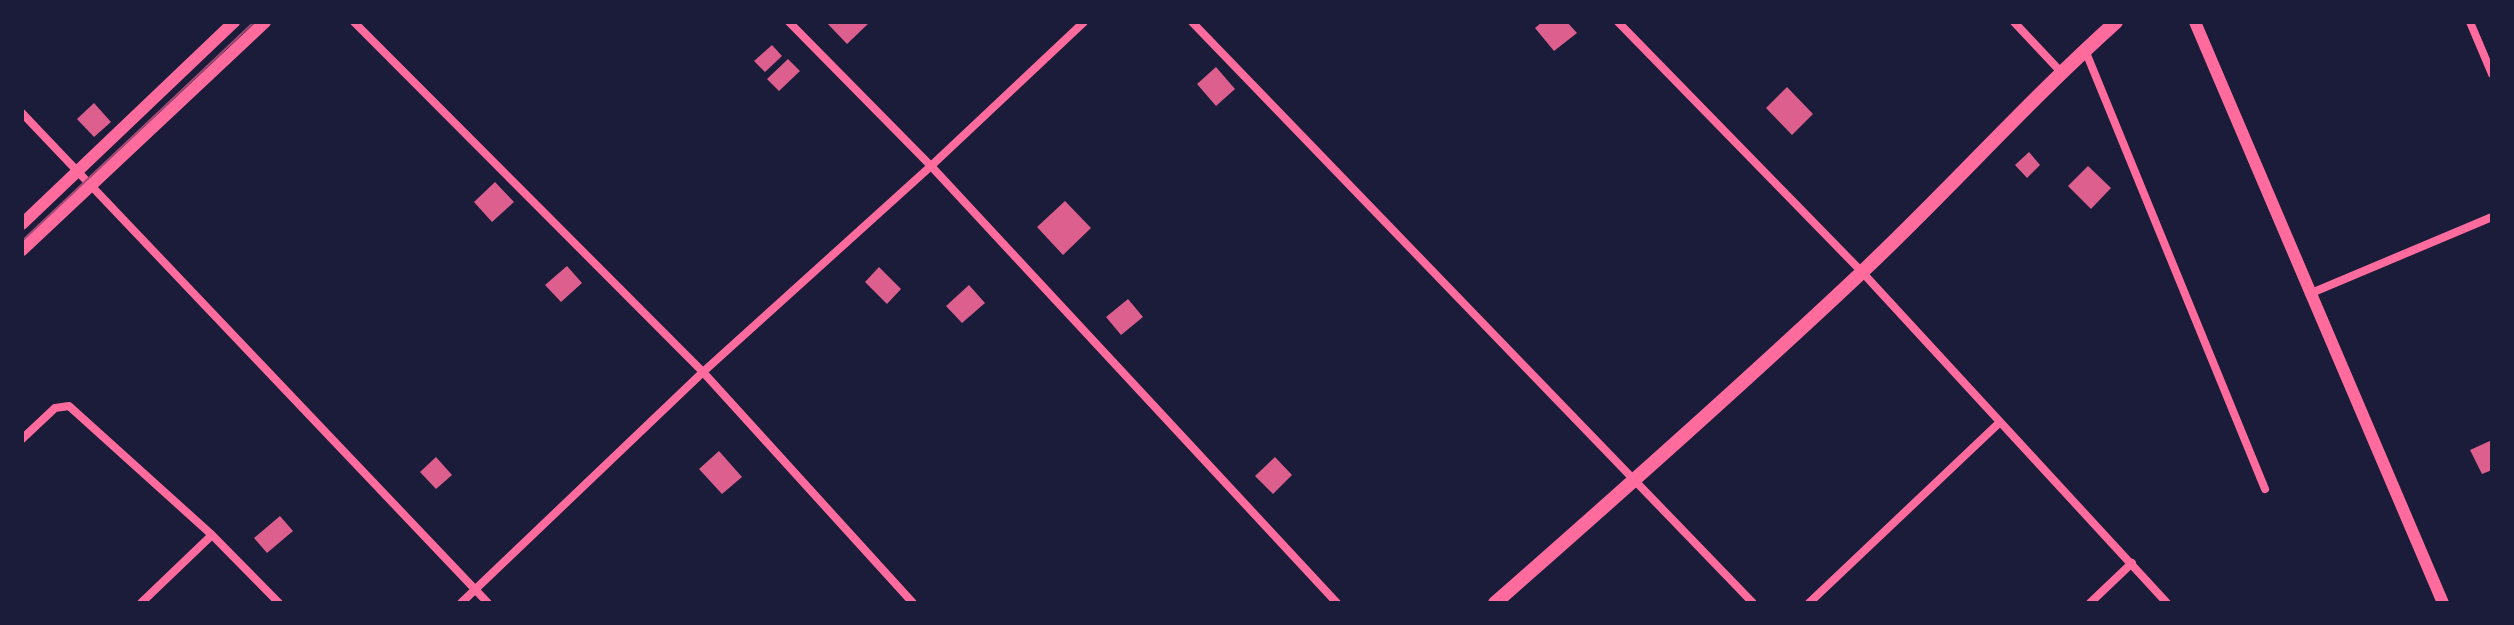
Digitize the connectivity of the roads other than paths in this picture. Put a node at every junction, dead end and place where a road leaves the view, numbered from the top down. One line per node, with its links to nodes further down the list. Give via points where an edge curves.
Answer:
1 (234, 22): 17 (street)
2 (265, 22): 18 (street)
3 (354, 22): 24 (street)
4 (789, 22): 16 (street)
5 (1084, 22): 16 (street)
6 (1192, 22): 27 (street)
7 (1618, 22): 22 (street)
8 (2014, 22): 13 (street)
9 (2116, 22): 12 (main road)
10 (2195, 22): 23 (street)
11 (2470, 22): 14 (street)
12 (2085, 50): 13 (main road); 28 (street)
13 (2061, 72): 22 (main road)
14 (2492, 74)
15 (22, 113): 17 (street)
16 (931, 166): 24 (street); 37 (street)
17 (77, 172): 18 (street); 20 (street)
18 (90, 187): 21 (street); 31 (street)
19 (2492, 217): 23 (street)
20 (22, 224)
21 (22, 250)
22 (1862, 272): 25 (street); 27 (main road)
23 (2309, 294): 43 (street)
24 (703, 372): 31 (street); 36 (street)
25 (1999, 423): 30 (street); 40 (street)
26 (22, 439): 29 (street, via 55,408 69,406)
27 (1635, 480): 38 (main road); 39 (street)
28 (2265, 489)
29 (212, 535): 32 (street); 33 (street)
30 (2132, 563): 41 (street); 42 (street)
31 (476, 590): 34 (street); 35 (street)
32 (141, 603)
33 (279, 603)
34 (461, 603)
35 (488, 603)
36 (913, 603)
37 (1337, 603)
38 (1495, 603)
39 (1753, 603)
40 (1809, 603)
41 (2090, 603)
42 (2167, 603)
43 (2443, 603)

